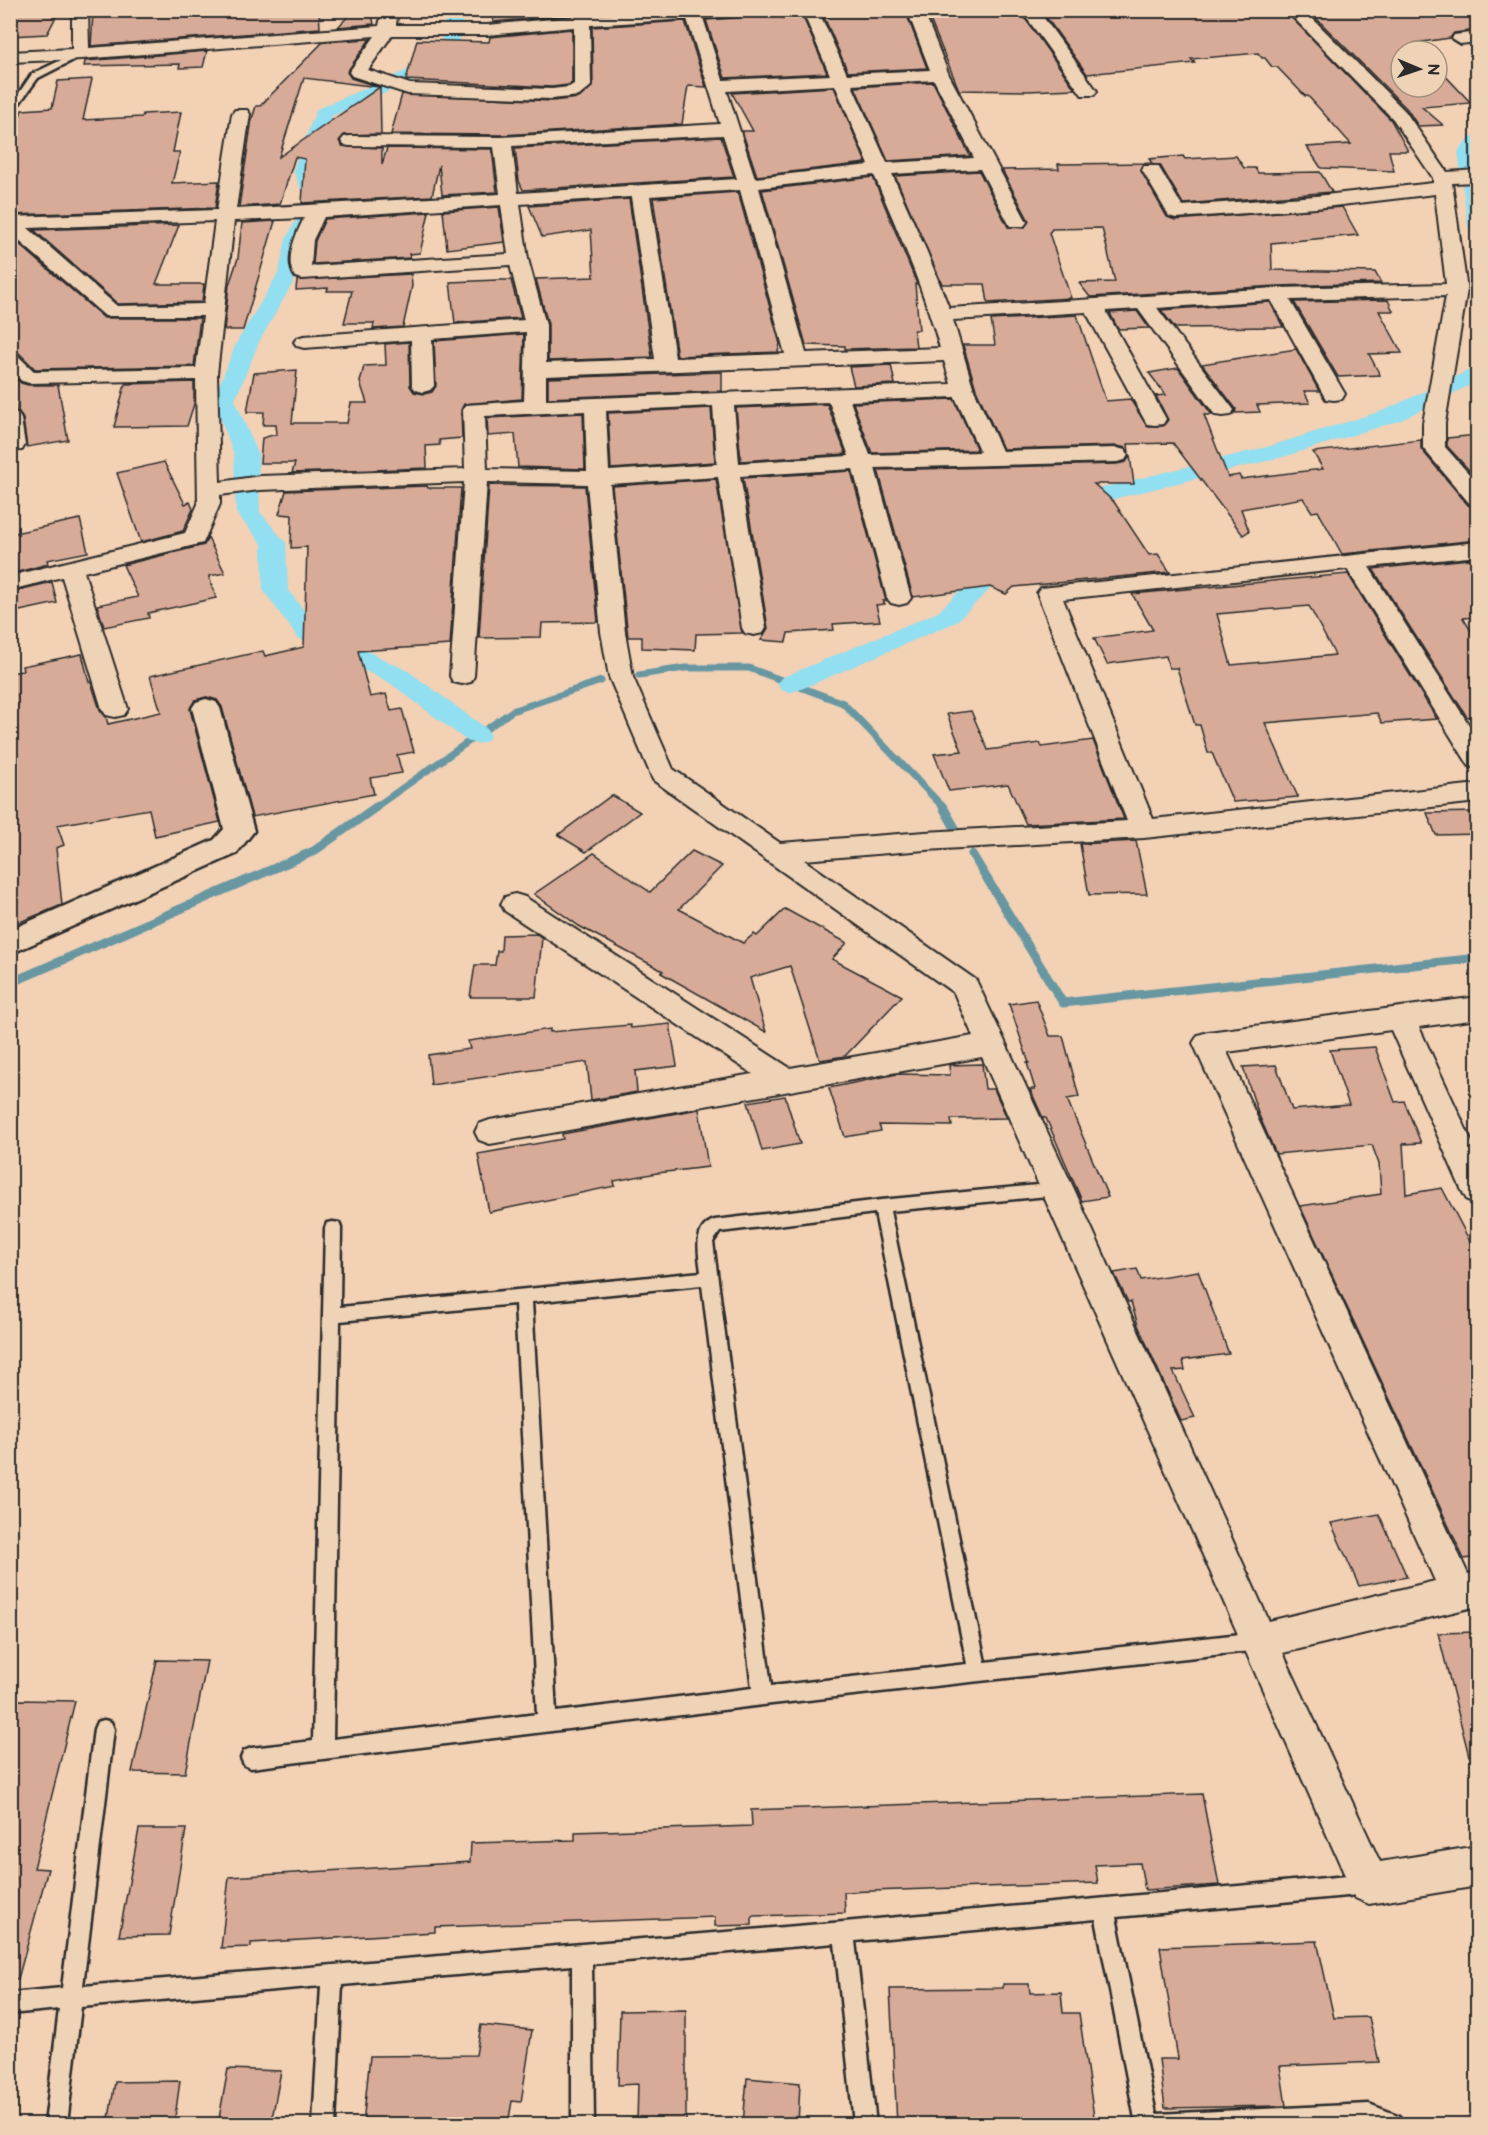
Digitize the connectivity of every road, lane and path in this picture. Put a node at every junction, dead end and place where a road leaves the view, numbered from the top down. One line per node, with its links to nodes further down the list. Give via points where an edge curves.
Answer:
1 (80, 10): 13 (street)
2 (390, 10): 10 (street)
3 (748, 10): 8 (street)
4 (810, 10): 16 (street)
5 (915, 10): 15 (street)
6 (1029, 10): 18 (street)
7 (1294, 10): 28 (street, via 1399,115)
8 (693, 12): 9 (street); 17 (street)
9 (581, 16): 10 (street, via 487,30); 10 (street, via 582,86 573,92 552,94 408,89 358,72)
10 (387, 30): 13 (street)
11 (1478, 37): 12 (street)
12 (1460, 39)
13 (81, 54): 14 (street); 19 (lane, via 35,76)
14 (10, 57)
15 (940, 75): 16 (street); 24 (street)
16 (841, 80): 17 (street); 25 (street)
17 (716, 86): 21 (street)
18 (1088, 91)
19 (10, 113)
20 (241, 114): 33 (street)
21 (729, 129): 23 (street); 29 (street)
22 (350, 141): 23 (street)
23 (502, 142): 31 (street)
24 (987, 163): 25 (street); 34 (street)
25 (880, 169): 29 (street); 42 (street)
26 (1151, 170): 28 (street, via 1176,212 1316,202)
27 (1478, 176): 28 (street)
28 (1444, 181): 37 (street)
29 (748, 184): 30 (street); 48 (street)
30 (640, 192): 31 (street); 49 (street)
31 (508, 200): 32 (street); 36 (street)
32 (317, 212): 33 (street); 36 (street, via 304,235 300,253 302,273)
33 (227, 217): 35 (street); 41 (street)
34 (1017, 222)
35 (11, 223): 41 (street, via 112,312)
36 (518, 259): 43 (street)
37 (1457, 290): 38 (street); 71 (street, via 1434,423 1434,448)
38 (1277, 294): 39 (street); 55 (street)
39 (1143, 302): 40 (street); 60 (street)
40 (1093, 306): 42 (street); 62 (street)
41 (214, 310): 51 (street)
42 (941, 315): 46 (street)
43 (536, 325): 44 (street); 50 (street)
44 (421, 333): 45 (street); 53 (street)
45 (304, 342)
46 (952, 354): 48 (street); 54 (street)
47 (10, 359): 52 (street)
48 (797, 359): 49 (street)
49 (666, 365): 50 (street)
50 (537, 369): 59 (street)
51 (206, 374): 52 (street); 70 (street)
52 (20, 381)
53 (423, 386)
54 (963, 390): 56 (street); 65 (street)
55 (1334, 394)
56 (838, 397): 57 (street); 66 (street)
57 (723, 400): 58 (street); 67 (street)
58 (595, 404): 59 (street); 69 (street)
59 (535, 407): 68 (street, via 474,410)
60 (1223, 410)
61 (10, 419): 63 (street)
62 (1155, 419)
63 (14, 445)
64 (1117, 456): 65 (street)
65 (994, 458): 66 (street)
66 (862, 462): 67 (street); 76 (street)
67 (728, 470): 69 (street); 77 (street)
68 (476, 476): 69 (street); 70 (street, via 260,483); 78 (street)
69 (598, 478): 84 (street, via 621,676 662,774)
70 (209, 490): 74 (street, via 209,504 195,538)
71 (1478, 499)
72 (1478, 549): 73 (street)
73 (1354, 561): 81 (street); 83 (street, via 1049,592)
74 (71, 568): 75 (street); 80 (street)
75 (10, 583)
76 (899, 598)
77 (754, 628)
78 (462, 676)
79 (206, 708): 86 (street, via 239,831 225,847)
80 (115, 709)
81 (1478, 760)
82 (1478, 793): 83 (street)
83 (1144, 829): 84 (street)
84 (777, 853): 89 (street, via 966,987)
85 (515, 904): 90 (street)
86 (10, 943)
87 (1478, 1008): 88 (street)
88 (1400, 1018): 93 (street); 99 (street, via 1208,1043)
89 (991, 1044): 90 (street); 92 (street)
90 (785, 1080): 91 (street)
91 (490, 1132)
92 (1058, 1189): 94 (lane); 100 (street)
93 (1478, 1191)
94 (881, 1206): 96 (lane, via 714,1226 705,1241); 101 (lane)
95 (333, 1228): 98 (lane)
96 (708, 1278): 97 (lane); 102 (lane)
97 (523, 1295): 98 (lane); 103 (lane)
98 (331, 1315): 105 (lane)
99 (1468, 1591): 100 (street)
100 (1259, 1641): 101 (lane); 108 (street)
101 (978, 1673): 102 (lane)
102 (763, 1696): 103 (lane)
103 (547, 1721): 105 (lane)
104 (104, 1729): 113 (lane)
105 (323, 1750): 106 (lane)
106 (251, 1758)
107 (1478, 1866): 108 (street)
108 (1370, 1884): 109 (lane)
109 (1104, 1907): 110 (lane); 120 (lane)
110 (844, 1932): 111 (lane); 119 (lane)
111 (582, 1954): 112 (lane); 118 (lane)
112 (332, 1975): 113 (lane); 117 (lane)
113 (72, 1997): 114 (lane); 116 (lane)
114 (10, 2004)
115 (1188, 2123): 121 (lane); 122 (lane, via 1369,2115)
116 (56, 2124)
117 (324, 2124)
118 (583, 2124)
119 (866, 2124)
120 (1148, 2124)
121 (1158, 2124)
122 (1392, 2124)

